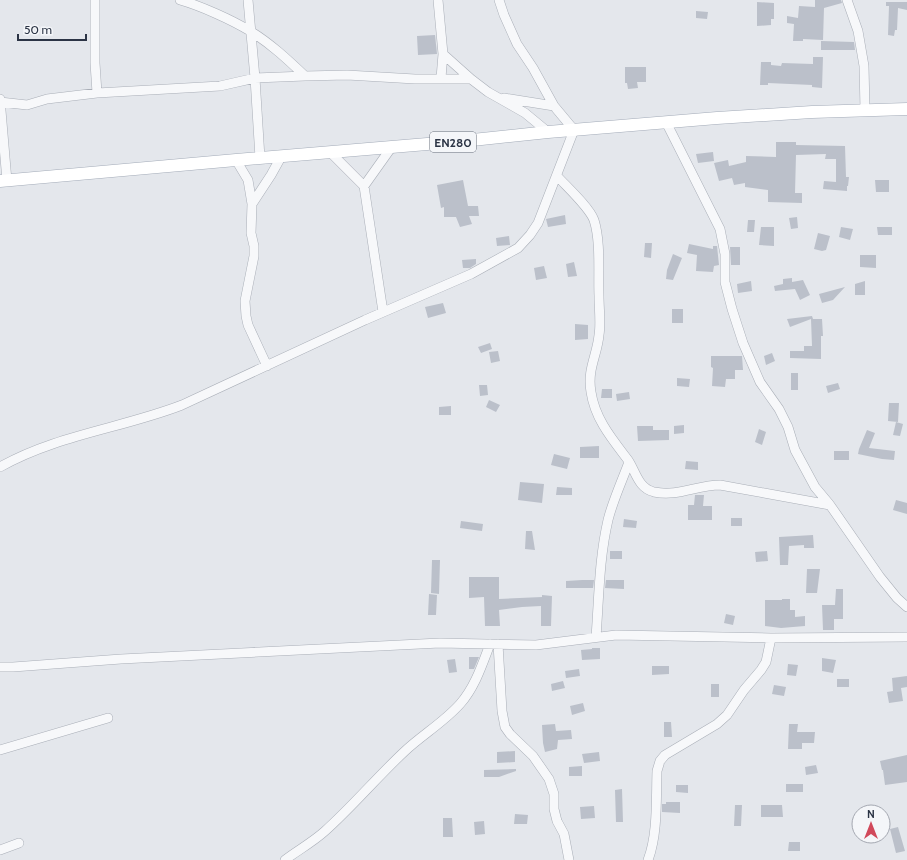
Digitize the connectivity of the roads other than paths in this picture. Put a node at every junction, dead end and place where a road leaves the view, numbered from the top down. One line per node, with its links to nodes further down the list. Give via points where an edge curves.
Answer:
1 (180, 0): 9 (street)
2 (248, 0): 9 (street)
3 (438, 0): 10 (street)
4 (499, 0): 8 (street)
5 (504, 0): 8 (street)
6 (847, 0): 21 (street, via 858,31 864,66)
7 (97, 1): 15 (street, via 94,41)
8 (504, 15): 19 (street, via 517,44)
9 (250, 31): 11 (street); 12 (street)
10 (443, 54): 13 (street); 14 (street)
11 (305, 76): 12 (street); 13 (street)
12 (255, 78): 15 (street, via 220,86); 28 (street)
13 (441, 78): 14 (street)
14 (471, 79): 16 (street)
15 (97, 93): 18 (street, via 47,99 28,105)
16 (497, 97): 19 (street); 24 (street)
17 (0, 99): 18 (street)
18 (0, 102): 31 (street)
19 (554, 106): 23 (street)
20 (907, 108): 21 (main road, EN280)
21 (865, 110): 22 (main road, EN280)
22 (666, 122): 23 (main road, EN280); 38 (street, via 720,229 725,254 725,282 751,362 760,382 788,427 803,466 815,487)
23 (574, 130): 24 (main road, EN280); 30 (street)
24 (548, 132): 25 (main road, EN280)
25 (391, 148): 26 (main road, EN280); 32 (street)
26 (331, 153): 27 (main road, EN280); 32 (street)
27 (281, 157): 28 (main road, EN280); 33 (street)
28 (260, 158): 29 (main road, EN280)
29 (236, 160): 31 (main road, EN280); 33 (street, via 248,180)
30 (557, 176): 34 (street, via 538,223 518,248 471,274); 36 (street, via 591,214 594,222 600,335 590,367 589,381 594,406 608,435)
31 (4, 181)
32 (364, 186): 34 (street)
33 (252, 204): 35 (street, via 251,233 254,256 245,301 246,316)
34 (383, 312): 35 (street)
35 (267, 366): 37 (street, via 157,415 48,446 15,458)
36 (629, 462): 38 (street, via 643,486 653,491 674,494 720,485); 41 (street, via 613,504 603,544)
37 (0, 467)
38 (830, 505): 39 (street, via 880,577)
39 (907, 607)
40 (905, 635): 42 (street)
41 (596, 637): 42 (street, via 616,635); 43 (street, via 536,645)
42 (771, 638): 51 (street, via 766,662 727,715 717,724 665,755 660,761 657,771 653,838)
43 (494, 644): 44 (street, via 440,643); 49 (street, via 478,677 460,704 412,744 324,832); 50 (street, via 505,727 533,756 549,779 554,794 557,822 564,834)
44 (0, 667)
45 (108, 718): 46 (street)
46 (0, 750)
47 (19, 843): 48 (street)
48 (0, 850)
49 (286, 860)
50 (569, 860)
51 (648, 860)

